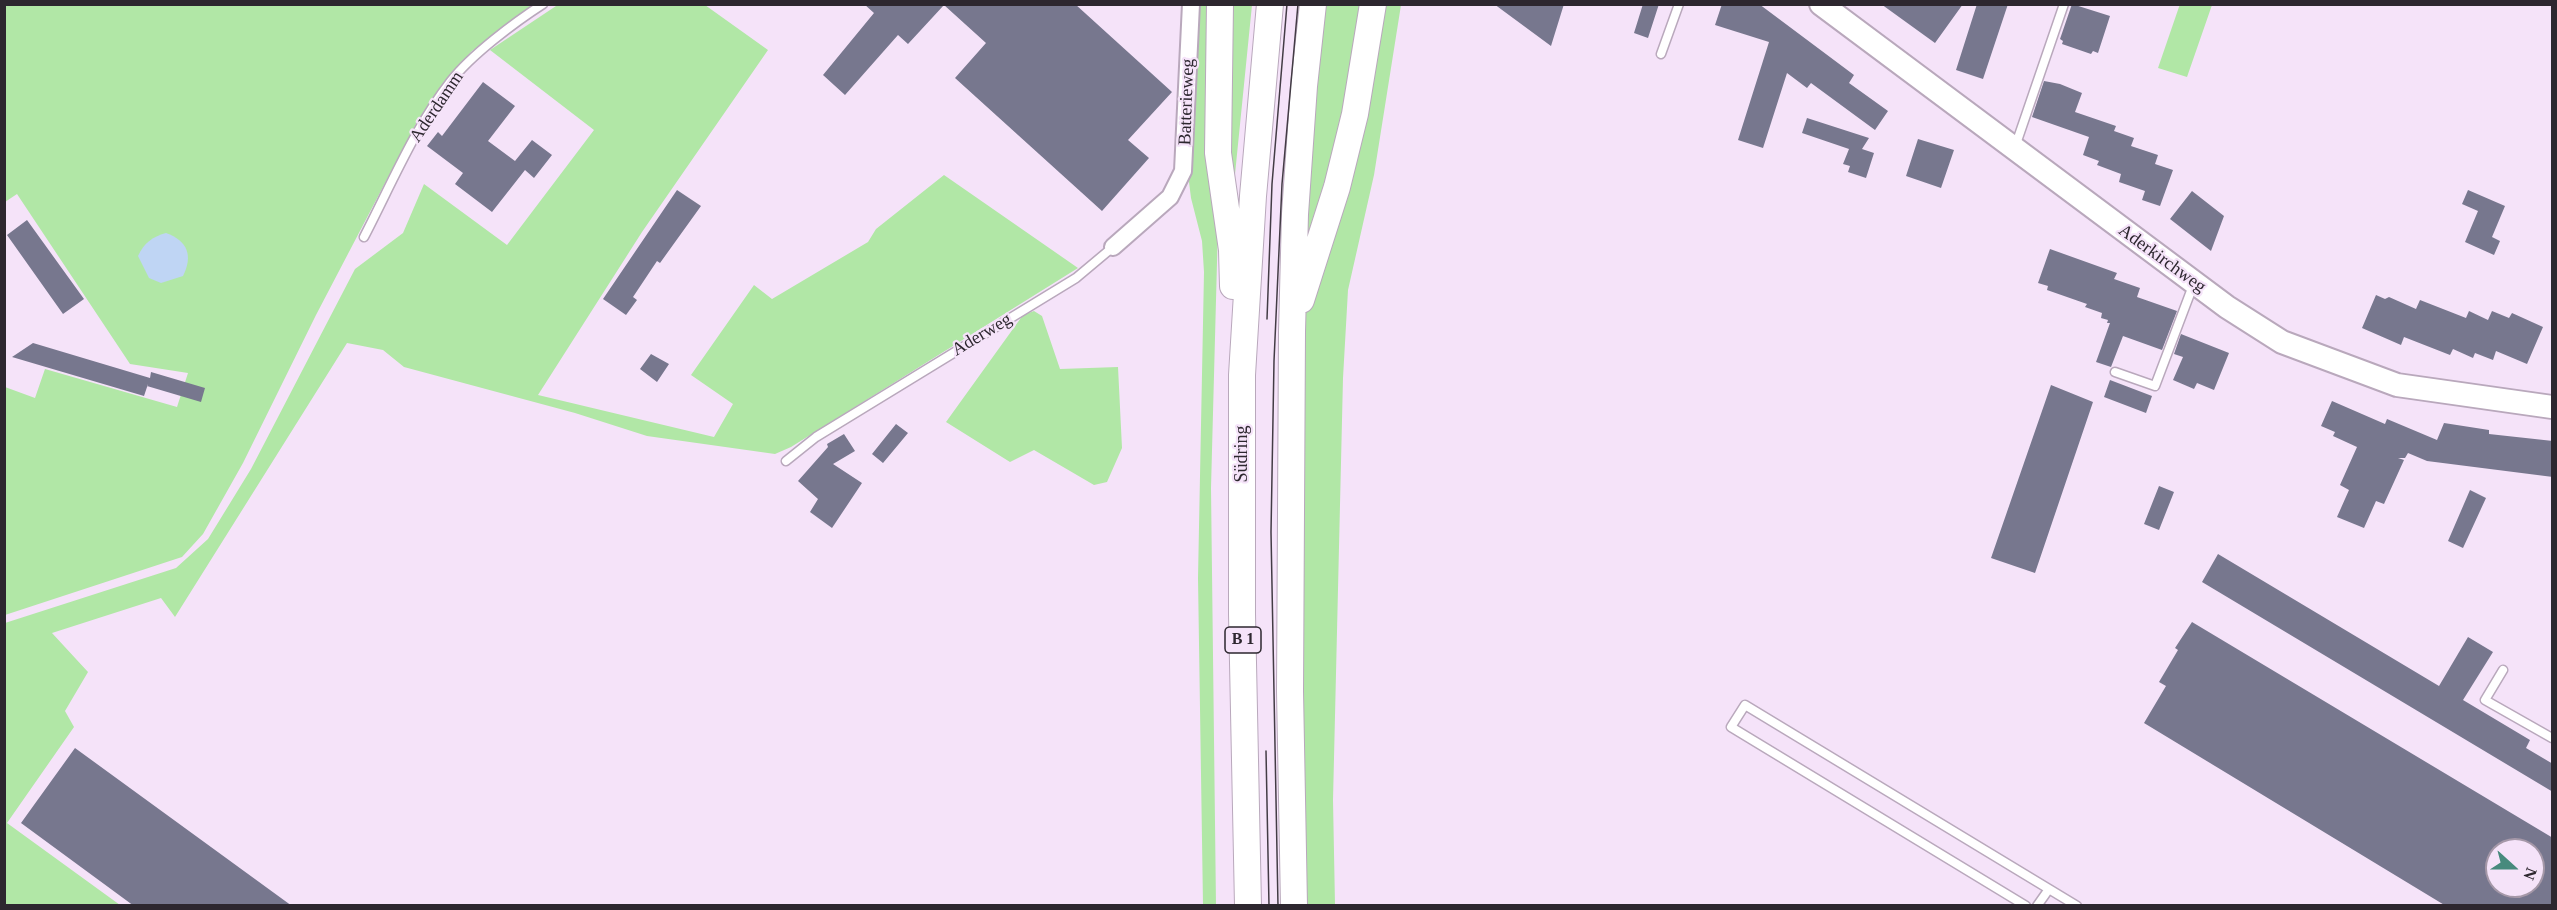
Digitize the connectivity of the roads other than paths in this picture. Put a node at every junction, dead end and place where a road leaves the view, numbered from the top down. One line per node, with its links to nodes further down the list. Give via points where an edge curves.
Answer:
1 (543, 4): 13 (lane, Aderdamm, via 471,60 452,80 423,122)
2 (1191, 4): 12 (street, Batterieweg, via 1183,171)
3 (1220, 4): 18 (main road, via 1218,153 1232,250)
4 (1270, 4): 18 (main road, Südring / B 1)
5 (1313, 4): 16 (main road, via 1295,214)
6 (1373, 4): 16 (main road, via 1340,177)
7 (1679, 4): 10 (lane)
8 (1821, 4): 11 (street, Aderkirchweg)
9 (2064, 4): 11 (lane)
10 (1661, 54)
11 (2014, 150): 15 (street, Aderkirchweg)
12 (1170, 197): 14 (street, Aderweg)
13 (364, 237)
14 (1113, 247): 20 (lane, Aderweg, via 1077,278 816,437)
15 (2194, 283): 17 (lane, via 2155,386); 19 (street, Aderkirchweg, via 2282,342 2397,385)
16 (1292, 332): 25 (main road, via 1290,691)
17 (2115, 372)
18 (1242, 375): 24 (main road, Südring / B 1)
19 (2553, 406)
20 (786, 461)
21 (2503, 670): 22 (lane, via 2485,700)
22 (2553, 738)
23 (2049, 889): 26 (lane, via 1745,705 1731,728); 27 (lane); 28 (lane)
24 (1248, 906)
25 (1294, 906)
26 (2026, 906)
27 (2037, 906)
28 (2077, 906)

